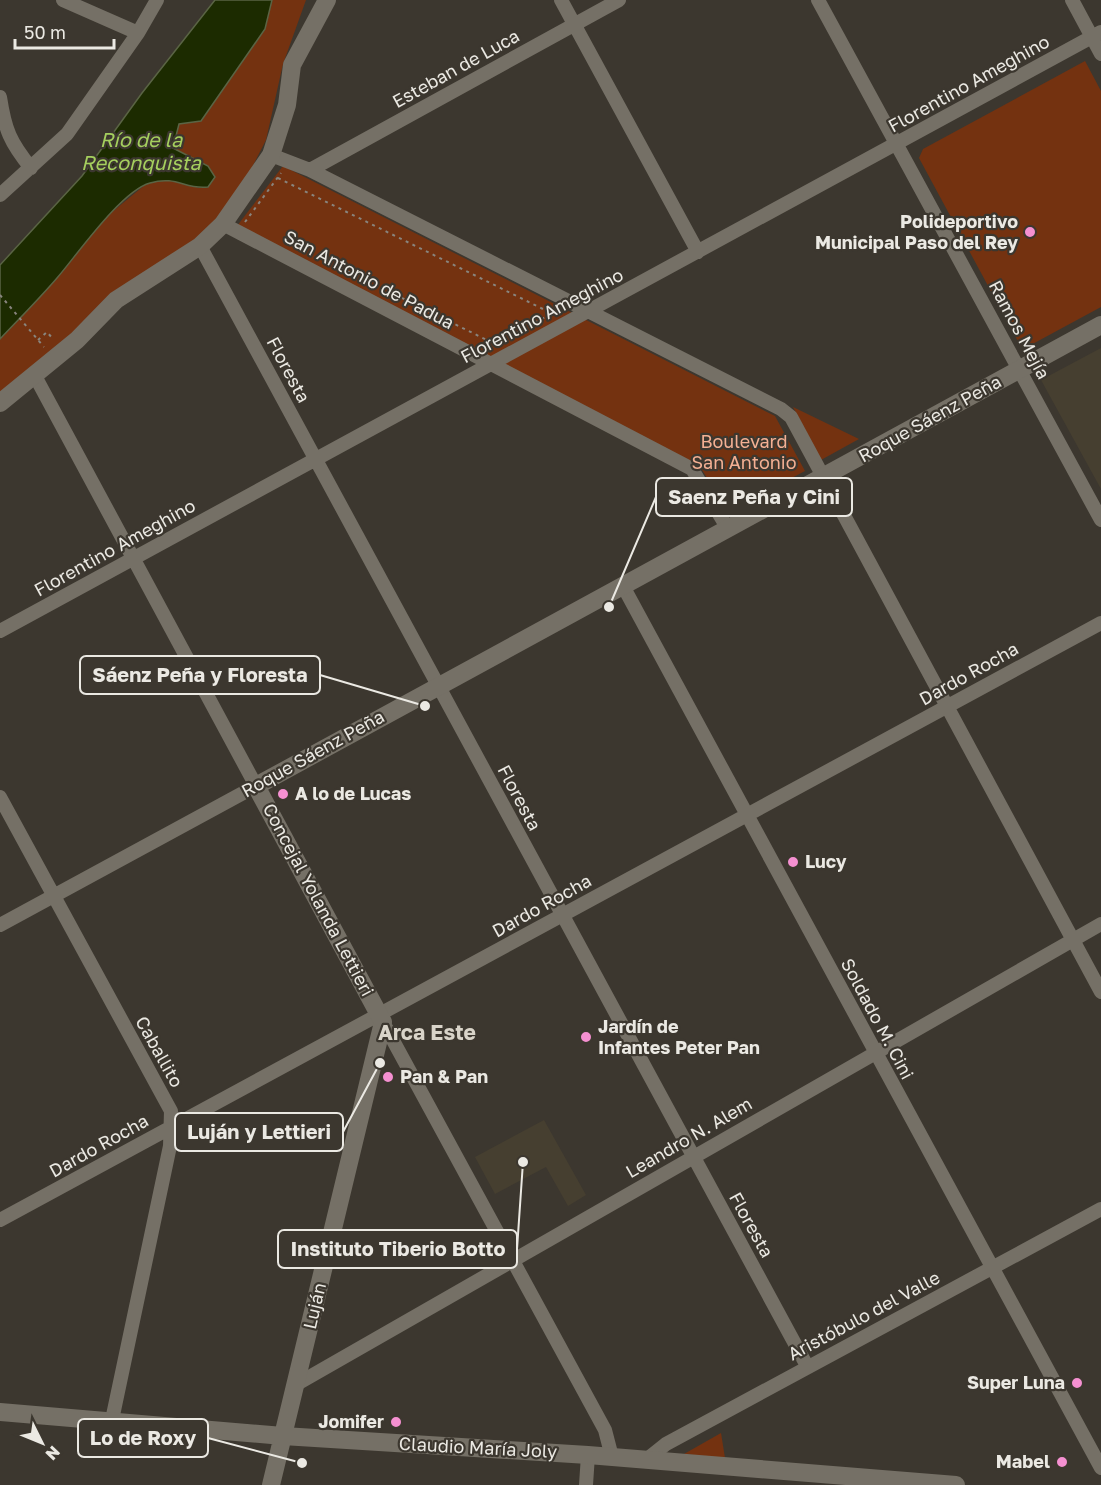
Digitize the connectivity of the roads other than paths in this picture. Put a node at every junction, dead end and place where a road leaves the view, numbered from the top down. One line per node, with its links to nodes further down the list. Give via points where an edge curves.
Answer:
1 (63, 0): 9 (street)
2 (157, 0): 9 (street)
3 (327, 0): 15 (street, via 292,65 287,105)
4 (561, 0): 8 (street)
5 (619, 0): 8 (street, Esteban de Luca)
6 (818, 0): 13 (street, Ramos Mejía)
7 (1072, 0): 10 (street)
8 (575, 24): 17 (street, Esteban de Luca); 21 (street)
9 (138, 33): 16 (street, via 67,134)
10 (1096, 35): 11 (street); 13 (street, Florentino Ameghino)
11 (1101, 54)
12 (0, 98): 14 (street)
13 (897, 143): 21 (street, Florentino Ameghino); 25 (street, Ramos Mejía)
14 (6, 146): 16 (street)
15 (271, 155): 17 (street); 19 (street)
16 (31, 168): 18 (street)
17 (310, 170): 22 (street)
18 (0, 195)
19 (234, 223): 20 (street); 24 (street, San Antonio de Padua)
20 (200, 246): 26 (street, via 116,300 78,340); 28 (street, Floresta)
21 (698, 252): 22 (street, Florentino Ameghino)
22 (590, 310): 24 (street, Florentino Ameghino); 29 (street, via 781,409 798,428)
23 (1101, 326): 25 (street, Roque Sáenz Peña)
24 (490, 364): 28 (street, Florentino Ameghino); 31 (street, San Antonio de Padua, via 692,469)
25 (1020, 370): 29 (street, Roque Sáenz Peña); 30 (street, Ramos Mejía)
26 (35, 376): 27 (street); 32 (street, Concejal Yolanda Lettieri)
27 (0, 403)
28 (316, 459): 32 (street, Florentino Ameghino); 36 (street, Floresta)
29 (823, 477): 31 (street, Roque Sáenz Peña); 37 (street)
30 (1101, 520)
31 (728, 529): 33 (street, Roque Sáenz Peña)
32 (133, 559): 35 (street, Florentino Ameghino); 38 (street, Concejal Yolanda Lettieri)
33 (623, 586): 36 (street, Roque Sáenz Peña); 40 (street, Soldado M. Cini)
34 (1101, 623): 37 (street, Dardo Rocha)
35 (0, 631)
36 (438, 686): 38 (street, Roque Sáenz Peña); 42 (street, Floresta)
37 (946, 707): 40 (street, Dardo Rocha); 45 (street)
38 (256, 786): 41 (street, Roque Sáenz Peña); 47 (street, Concejal Yolanda Lettieri)
39 (0, 797): 41 (street, Caballito)
40 (747, 815): 42 (street, Dardo Rocha); 48 (street, Soldado M. Cini)
41 (53, 896): 44 (street, Roque Sáenz Peña); 49 (street, Caballito, via 171,1111)
42 (562, 916): 47 (street, Dardo Rocha); 50 (street, Floresta)
43 (1101, 924): 45 (street, Leandro N. Alem)
44 (0, 925)
45 (1073, 940): 46 (street); 48 (street, Leandro N. Alem)
46 (1101, 992)
47 (382, 1018): 49 (street, Dardo Rocha); 53 (street, Concejal Yolanda Lettieri); 56 (street, Luján)
48 (875, 1053): 50 (street, Leandro N. Alem); 54 (street, Soldado M. Cini)
49 (172, 1126): 52 (street, Dardo Rocha); 58 (street, Caballito)
50 (693, 1156): 53 (street, Leandro N. Alem); 55 (street, Floresta)
51 (1101, 1209): 54 (street, Aristóbulo del Valle)
52 (0, 1220)
53 (512, 1259): 56 (street, Leandro N. Alem); 61 (street, Concejal Yolanda Lettieri, via 605,1430)
54 (992, 1269): 55 (street, Aristóbulo del Valle); 63 (street, Soldado M. Cini)
55 (807, 1366): 62 (street, Aristóbulo del Valle, via 666,1444)
56 (297, 1384): 59 (street, Luján)
57 (0, 1412): 58 (street, Claudio María Joly)
58 (112, 1420): 59 (street, Claudio María Joly)
59 (283, 1436): 60 (street, Claudio María Joly); 65 (street, Luján)
60 (588, 1455): 61 (street, Claudio María Joly); 66 (street)
61 (612, 1457): 62 (street, Claudio María Joly)
62 (646, 1460): 64 (street, Claudio María Joly)
63 (1101, 1468)
64 (789, 1479): 67 (street, Claudio María Joly)
65 (272, 1485)
66 (586, 1485)
67 (956, 1485)

